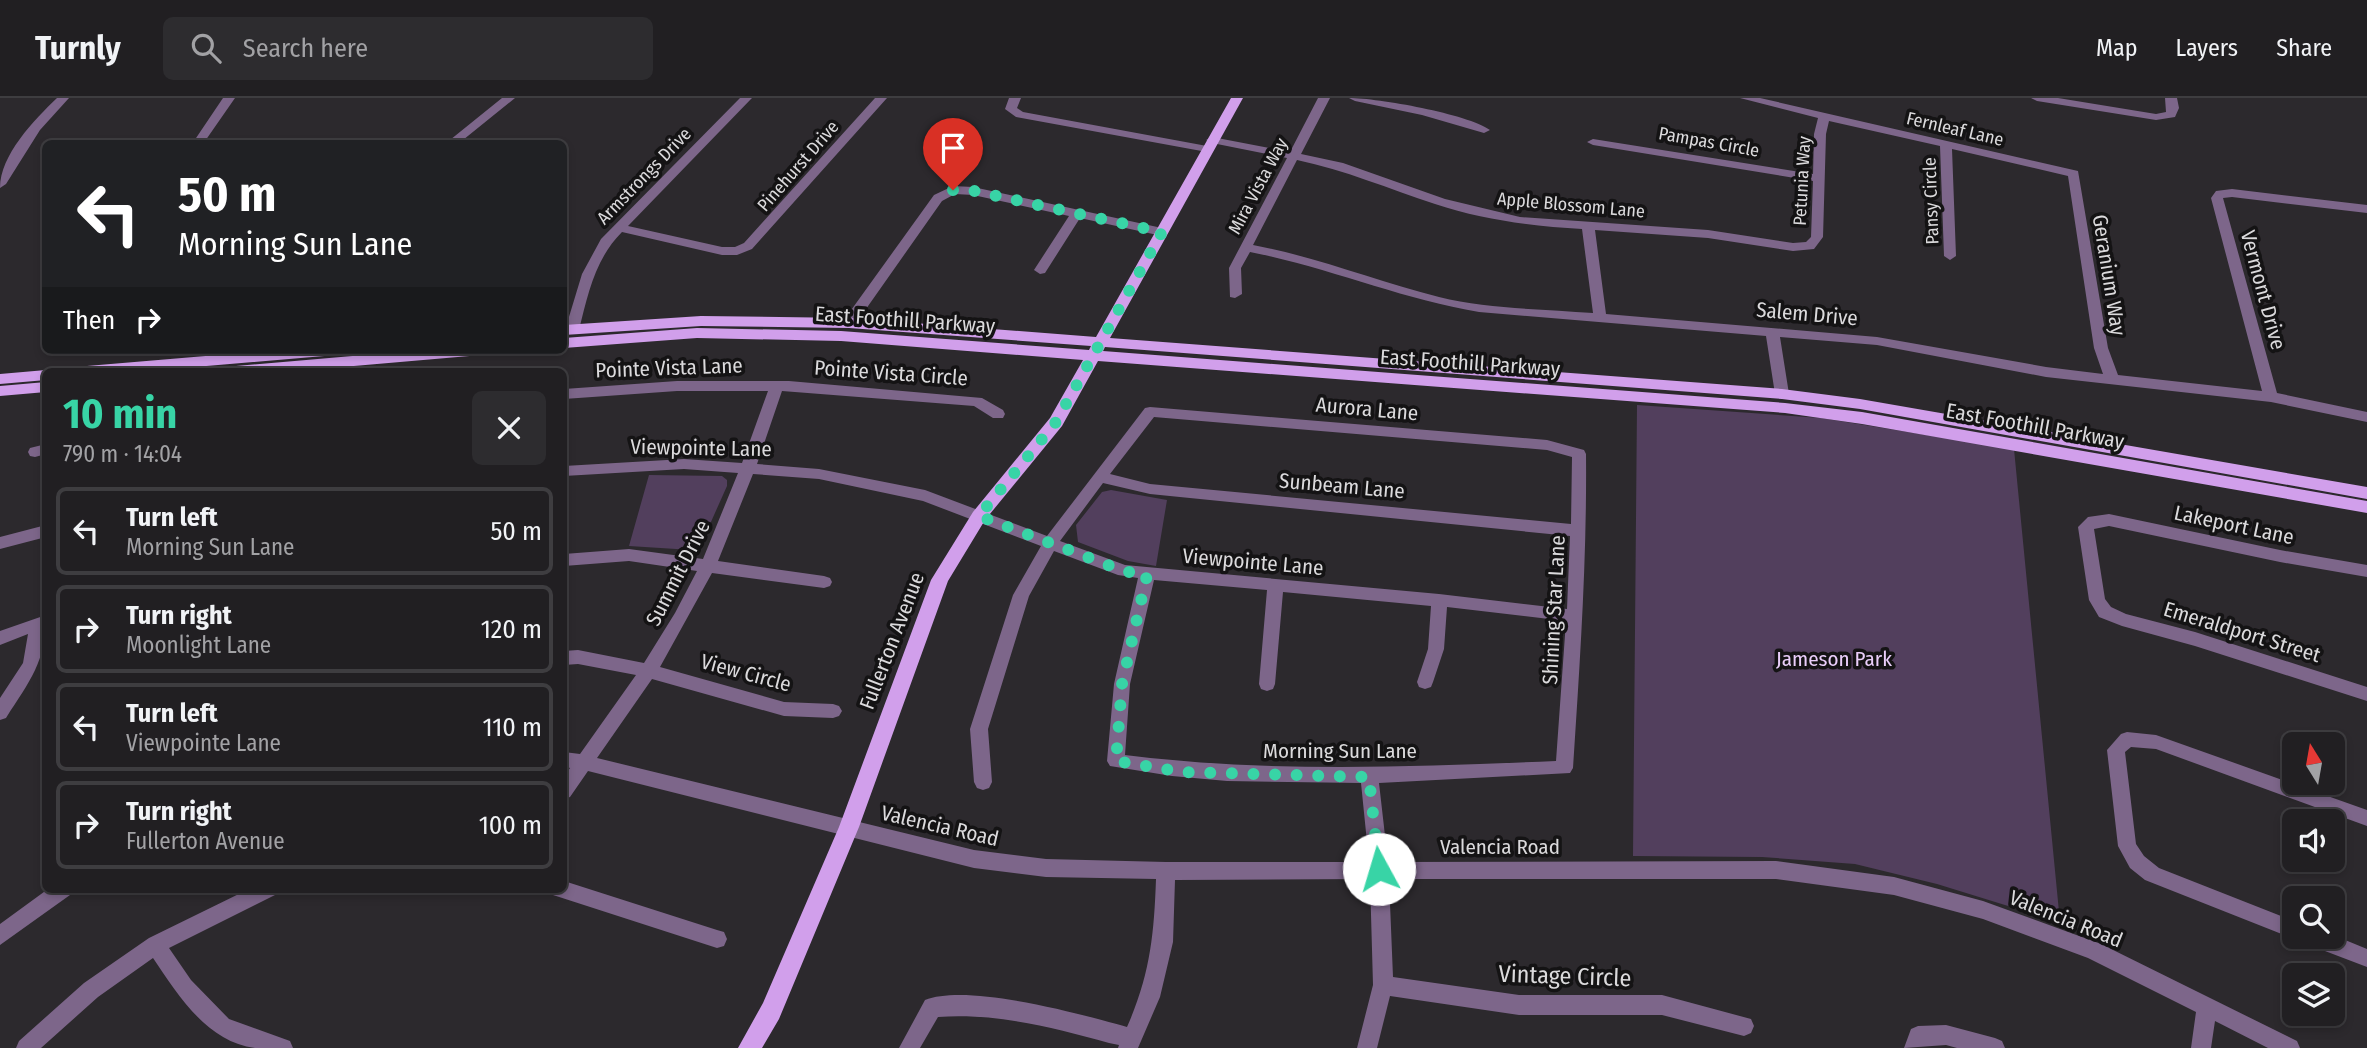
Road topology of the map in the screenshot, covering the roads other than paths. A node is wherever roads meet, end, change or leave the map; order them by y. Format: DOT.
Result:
graph roads {
  1 [pos="63,98"];
  2 [pos="229,98"];
  3 [pos="509,98"];
  4 [pos="746,98"];
  5 [pos="881,98"];
  6 [pos="1237,98"];
  7 [pos="1324,98"];
  8 [pos="1355,98"];
  9 [pos="1746,98"];
  10 [pos="2037,98"];
  11 [pos="2171,98"];
  12 [pos="1013,103"];
  13 [pos="1824,116"];
  14 [pos="1484,130"];
  15 [pos="200,140"];
  16 [pos="455,140"];
  17 [pos="1593,142"];
  18 [pos="1210,145"];
  19 [pos="1946,145"];
  20 [pos="1294,157"];
  21 [pos="2074,174"];
  22 [pos="1818,178"];
  23 [pos="0,184"];
  24 [pos="2366,211"];
  25 [pos="1077,214"];
  26 [pos="1587,225"];
  27 [pos="617,228"];
  28 [pos="1162,232"];
  29 [pos="1810,246"];
  30 [pos="1245,247"];
  31 [pos="1950,256"];
  32 [pos="1040,270"];
  33 [pos="1235,294"];
  34 [pos="1600,316"];
  35 [pos="849,323"];
  36 [pos="567,331"];
  37 [pos="1772,331"];
  38 [pos="567,334"];
  39 [pos="567,334"];
  40 [pos="1099,348"];
  41 [pos="289,354"];
  42 [pos="444,354"];
  43 [pos="123,368"];
  44 [pos="314,368"];
  45 [pos="42,375"];
  46 [pos="0,379"];
  47 [pos="2112,379"];
  48 [pos="777,386"];
  49 [pos="42,387"];
  50 [pos="0,391"];
  51 [pos="567,394"];
  52 [pos="1782,394"];
  53 [pos="2271,397"];
  54 [pos="998,414"];
  55 [pos="2367,417"];
  56 [pos="1579,454"];
  57 [pos="749,468"];
  58 [pos="567,471"];
  59 [pos="1101,477"];
  60 [pos="2367,493"];
  61 [pos="2367,507"];
  62 [pos="979,516"];
  63 [pos="1580,531"];
  64 [pos="42,532"];
  65 [pos="1050,542"];
  66 [pos="0,543"];
  67 [pos="567,560"];
  68 [pos="708,565"];
  69 [pos="2367,571"];
  70 [pos="1147,575"];
  71 [pos="824,582"];
  72 [pos="1276,584"];
  73 [pos="1439,600"];
  74 [pos="2105,612"];
  75 [pos="1576,616"];
  76 [pos="42,621"];
  77 [pos="0,638"];
  78 [pos="567,658"];
  79 [pos="649,671"];
  80 [pos="1425,682"];
  81 [pos="1267,684"];
  82 [pos="2367,694"];
  83 [pos="832,710"];
  84 [pos="0,713"];
  85 [pos="567,759"];
  86 [pos="583,762"];
  87 [pos="1564,768"];
  88 [pos="1369,777"];
  89 [pos="983,782"];
  90 [pos="567,786"];
  91 [pos="2367,818"];
  92 [pos="849,827"];
  93 [pos="1379,869"];
  94 [pos="1166,871"];
  95 [pos="567,891"];
  96 [pos="58,893"];
  97 [pos="260,893"];
  98 [pos="2282,925"];
  99 [pos="0,936"];
  100 [pos="717,939"];
  101 [pos="156,944"];
  102 [pos="2344,949"];
  103 [pos="2367,958"];
  104 [pos="1384,985"];
  105 [pos="2206,1009"];
  106 [pos="1744,1026"];
  107 [pos="1916,1042"];
  108 [pos="1130,1043"];
  109 [pos="26,1048"];
  110 [pos="283,1048"];
  111 [pos="749,1048"];
  112 [pos="909,1048"];
  113 [pos="1367,1048"];
  114 [pos="1995,1048"];
  115 [pos="2201,1048"];
  116 [pos="2290,1048"];
  1 -- 23 [label="street"];
  2 -- 15 [label="street"];
  3 -- 16 [label="street"];
  4 -- 27 [label="street, Armstrongs Drive"];
  5 -- 27 [label="street, Pinehurst Drive"];
  6 -- 18 [label="main road, Fullerton Avenue"];
  7 -- 20 [label="street, Mira Vista Way"];
  8 -- 14 [label="street"];
  9 -- 13 [label="street, Fernleaf Lane"];
  10 -- 11 [label="street"];
  12 -- 18 [label="street, Apple Blossom Lane"];
  13 -- 19 [label="street, Fernleaf Lane"];
  13 -- 22 [label="street, Petunia Way"];
  17 -- 22 [label="street, Pampas Circle"];
  18 -- 20 [label="street, Apple Blossom Lane"];
  18 -- 28 [label="main road, Fullerton Avenue"];
  19 -- 21 [label="street, Fernleaf Lane"];
  19 -- 31 [label="street, Pansy Circle"];
  20 -- 26 [label="street, Apple Blossom Lane"];
  20 -- 30 [label="street, Mira Vista Way"];
  21 -- 47 [label="street, Geranium Way"];
  22 -- 29 [label="street, Petunia Way"];
  24 -- 53 [label="street, Vermont Drive"];
  25 -- 28 [label="street"];
  25 -- 32 [label="street"];
  25 -- 35 [label="street"];
  26 -- 29 [label="street, Apple Blossom Lane"];
  26 -- 34 [label="street"];
  27 -- 36 [label="street, Armstrongs Drive"];
  28 -- 40 [label="main road, Fullerton Avenue"];
  30 -- 33 [label="street, Mira Vista Way"];
  30 -- 34 [label="street, Salem Drive"];
  34 -- 37 [label="street, Salem Drive"];
  35 -- 38 [label="main road, East Foothill Parkway"];
  35 -- 40 [label="main road, East Foothill Parkway"];
  37 -- 47 [label="street, Salem Drive"];
  37 -- 52 [label="street"];
  39 -- 40 [label="main road, East Foothill Parkway"];
  40 -- 52 [label="main road, East Foothill Parkway"];
  40 -- 61 [label="main road, East Foothill Parkway"];
  40 -- 62 [label="main road, Fullerton Avenue"];
  41 -- 43 [label="main road"];
  42 -- 44 [label="main road"];
  45 -- 46 [label="main road"];
  47 -- 53 [label="street, Salem Drive"];
  48 -- 51 [label="street, Pointe Vista Lane"];
  48 -- 54 [label="street, Pointe Vista Circle"];
  48 -- 57 [label="street, Summit Drive"];
  49 -- 50 [label="main road"];
  52 -- 60 [label="main road, East Foothill Parkway"];
  53 -- 55 [label="street, Salem Drive"];
  56 -- 59 [label="street, Aurora Lane"];
  56 -- 63 [label="street, Shining Star Lane"];
  57 -- 58 [label="street, Viewpointe Lane"];
  57 -- 62 [label="street, Viewpointe Lane"];
  57 -- 68 [label="street, Summit Drive"];
  59 -- 63 [label="street, Sunbeam Lane"];
  59 -- 65 [label="street"];
  62 -- 65 [label="street, Viewpointe Lane"];
  62 -- 92 [label="main road, Fullerton Avenue"];
  63 -- 75 [label="street, Shining Star Lane"];
  64 -- 66 [label="street"];
  65 -- 70 [label="street, Viewpointe Lane"];
  65 -- 89 [label="street"];
  67 -- 68 [label="street"];
  68 -- 71 [label="street"];
  68 -- 79 [label="street, Summit Drive"];
  69 -- 74 [label="street, Lakeport Lane"];
  70 -- 72 [label="street, Viewpointe Lane"];
  70 -- 88 [label="street, Morning Sun Lane"];
  72 -- 73 [label="street, Viewpointe Lane"];
  72 -- 81 [label="street"];
  73 -- 75 [label="street, Viewpointe Lane"];
  73 -- 80 [label="street"];
  74 -- 82 [label="street, Emeraldport Street"];
  75 -- 87 [label="street, Shining Star Lane"];
  76 -- 77 [label="street"];
  76 -- 84 [label="street"];
  78 -- 79 [label="street, View Circle"];
  79 -- 83 [label="street, View Circle"];
  79 -- 86 [label="street, Summit Drive"];
  85 -- 86 [label="street, Valencia Road"];
  86 -- 90 [label="street, Summit Drive"];
  86 -- 92 [label="street, Valencia Road"];
  87 -- 88 [label="street, Morning Sun Lane"];
  88 -- 93 [label="street"];
  91 -- 98 [label="street"];
  92 -- 94 [label="street, Valencia Road"];
  92 -- 111 [label="main road, Fullerton Avenue"];
  93 -- 94 [label="street, Valencia Road"];
  93 -- 104 [label="street"];
  93 -- 105 [label="street, Valencia Road"];
  94 -- 108 [label="street"];
  95 -- 100 [label="street"];
  96 -- 99 [label="street"];
  97 -- 101 [label="street"];
  101 -- 109 [label="street"];
  101 -- 110 [label="street"];
  102 -- 103 [label="street"];
  104 -- 106 [label="street, Vintage Circle"];
  104 -- 113 [label="street"];
  105 -- 115 [label="street"];
  105 -- 116 [label="street, Valencia Road"];
  107 -- 114 [label="street"];
  108 -- 112 [label="street"];
}
